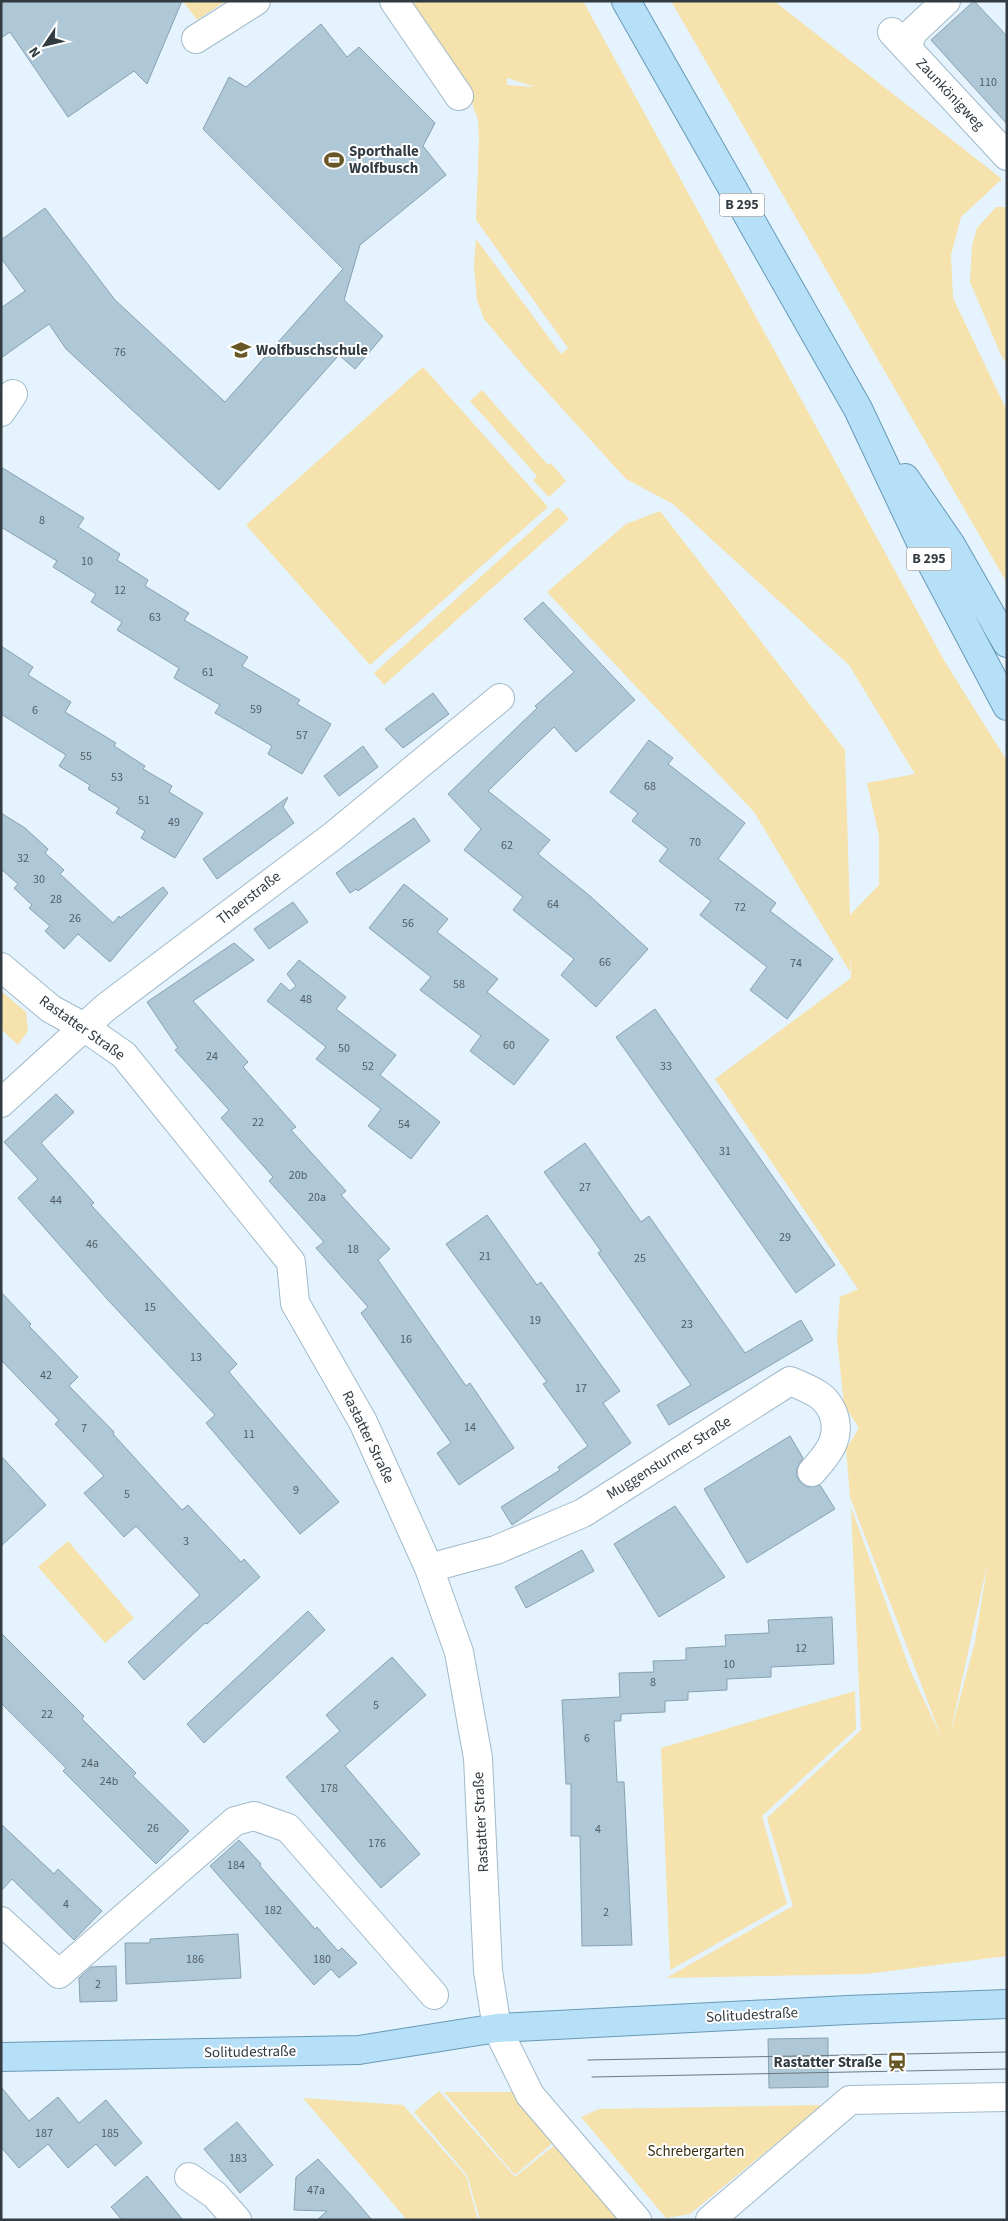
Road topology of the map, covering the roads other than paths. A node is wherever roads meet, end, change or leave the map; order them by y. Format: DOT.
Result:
graph roads {
  1 [pos="256,1"];
  2 [pos="394,1"];
  3 [pos="626,1"];
  4 [pos="946,1"];
  5 [pos="196,39"];
  6 [pos="459,96"];
  7 [pos="1007,156"];
  8 [pos="858,409"];
  9 [pos="1007,643"];
  10 [pos="500,698"];
  11 [pos="1007,706"];
  12 [pos="1,967"];
  13 [pos="84,1027"];
  14 [pos="1,1103"];
  15 [pos="812,1472"];
  16 [pos="429,1568"];
  17 [pos="1,1921"];
  18 [pos="434,1995"];
  19 [pos="1007,2004"];
  20 [pos="497,2028"];
  21 [pos="1,2057"];
  22 [pos="1007,2097"];
  23 [pos="189,2176"];
  24 [pos="232,2218"];
  25 [pos="637,2220"];
  26 [pos="710,2220"];
  1 -- 5 [label="street"];
  2 -- 6 [label="street"];
  3 -- 8 [label="main road, B 295"];
  4 -- 7 [label="street, Zaunkönigweg"];
  8 -- 9 [label="main road, B 295"];
  8 -- 11 [label="main road, B 295"];
  10 -- 13 [label="street, Thaerstraße"];
  12 -- 13 [label="street, Rastatter Straße"];
  13 -- 14 [label="street, Thaerstraße"];
  13 -- 16 [label="street, Rastatter Straße"];
  15 -- 16 [label="street, Muggensturmer Straße"];
  16 -- 20 [label="street, Rastatter Straße"];
  17 -- 18 [label="street"];
  19 -- 20 [label="main road, Solitudestraße"];
  20 -- 21 [label="main road, Solitudestraße"];
  20 -- 25 [label="street"];
  22 -- 26 [label="street"];
  23 -- 24 [label="street"];
}
